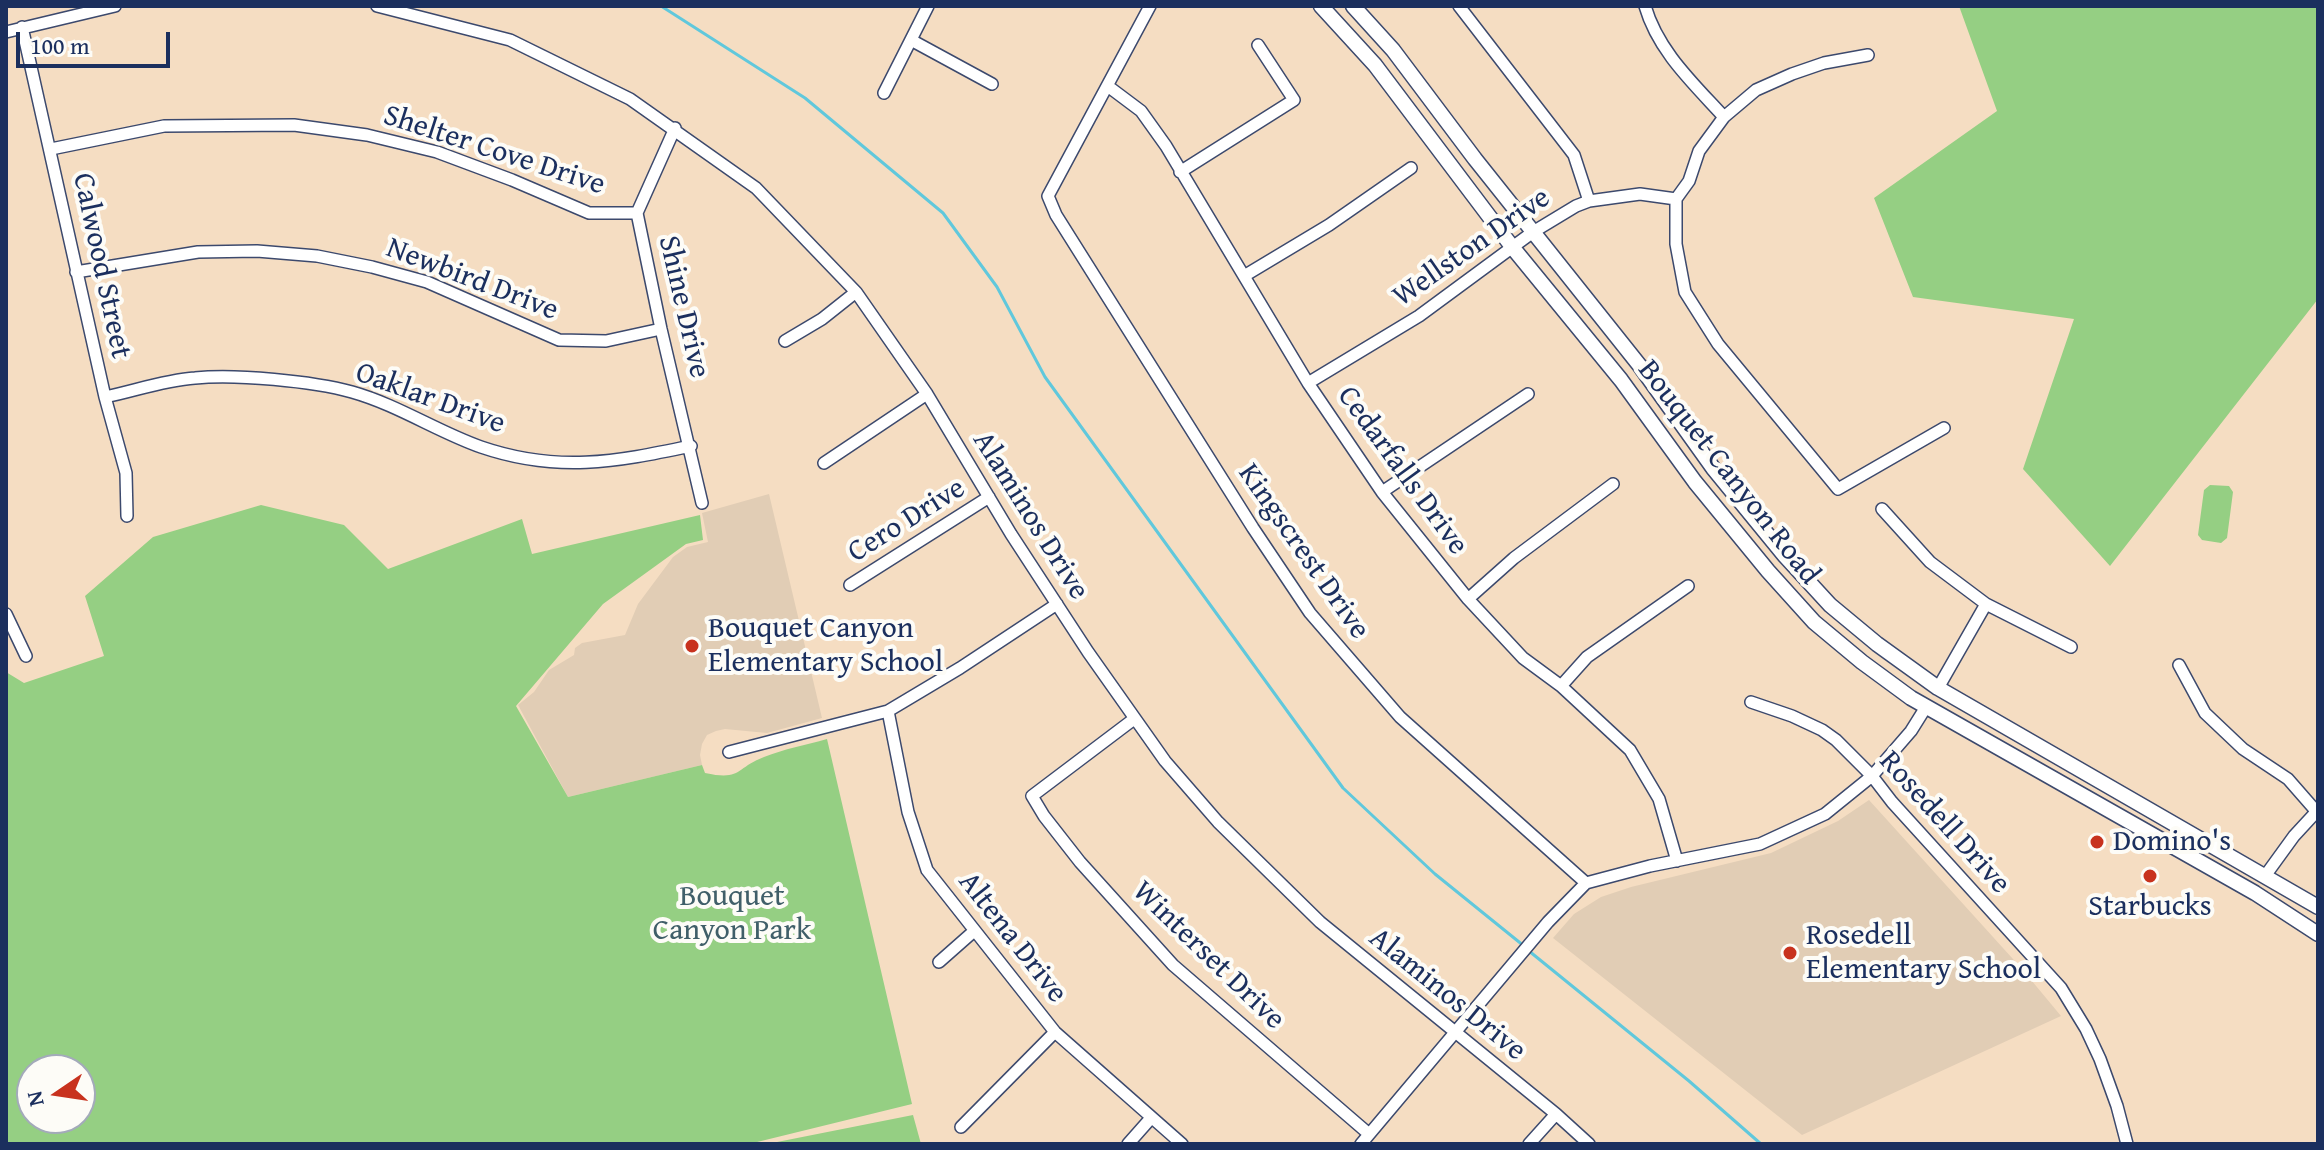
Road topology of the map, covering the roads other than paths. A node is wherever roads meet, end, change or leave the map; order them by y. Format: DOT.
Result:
graph roads {
  1 [pos="115,6"];
  2 [pos="377,6"];
  3 [pos="928,6"];
  4 [pos="1150,6"];
  5 [pos="1321,6"];
  6 [pos="1353,6"];
  7 [pos="1459,6"];
  8 [pos="1645,6"];
  9 [pos="22,27"];
  10 [pos="6,32"];
  11 [pos="911,40"];
  12 [pos="1258,45"];
  13 [pos="1868,55"];
  14 [pos="992,84"];
  15 [pos="1109,87"];
  16 [pos="884,93"];
  17 [pos="1724,117"];
  18 [pos="675,128"];
  19 [pos="51,149"];
  20 [pos="1411,168"];
  21 [pos="1180,172"];
  22 [pos="1676,199"];
  23 [pos="1589,201"];
  24 [pos="637,213"];
  25 [pos="1533,232"];
  26 [pos="1513,248"];
  27 [pos="76,272"];
  28 [pos="1244,276"];
  29 [pos="856,292"];
  30 [pos="661,329"];
  31 [pos="785,341"];
  32 [pos="1308,383"];
  33 [pos="927,394"];
  34 [pos="1528,394"];
  35 [pos="105,397"];
  36 [pos="1944,428"];
  37 [pos="691,446"];
  38 [pos="824,463"];
  39 [pos="1613,484"];
  40 [pos="1382,492"];
  41 [pos="989,497"];
  42 [pos="702,503"];
  43 [pos="1882,509"];
  44 [pos="127,516"];
  45 [pos="850,585"];
  46 [pos="1688,586"];
  47 [pos="1468,599"];
  48 [pos="1057,604"];
  49 [pos="1986,604"];
  50 [pos="6,614"];
  51 [pos="2071,647"];
  52 [pos="26,656"];
  53 [pos="2179,665"];
  54 [pos="1561,686"];
  55 [pos="1938,688"];
  56 [pos="1751,702"];
  57 [pos="1926,707"];
  58 [pos="888,711"];
  59 [pos="1134,719"];
  60 [pos="729,752"];
  61 [pos="1872,776"];
  62 [pos="2100,807"];
  63 [pos="2317,811"];
  64 [pos="2212,846"];
  65 [pos="1677,861"];
  66 [pos="2265,876"];
  67 [pos="1586,883"];
  68 [pos="2255,893"];
  69 [pos="2318,907"];
  70 [pos="973,932"];
  71 [pos="2318,934"];
  72 [pos="939,962"];
  73 [pos="1055,1032"];
  74 [pos="1457,1033"];
  75 [pos="1556,1114"];
  76 [pos="1151,1118"];
  77 [pos="961,1127"];
  78 [pos="1365,1139"];
  79 [pos="1128,1144"];
  80 [pos="1182,1144"];
  81 [pos="1529,1144"];
  82 [pos="1589,1144"];
  83 [pos="2127,1144"];
  1 -- 9 [label="street"];
  2 -- 18 [label="street, Alaminos Drive"];
  3 -- 11 [label="street"];
  4 -- 15 [label="street"];
  5 -- 26 [label="main road, Bouquet Canyon Road"];
  6 -- 25 [label="main road, Bouquet Canyon Road"];
  7 -- 23 [label="street"];
  8 -- 17 [label="street"];
  9 -- 10 [label="street"];
  9 -- 19 [label="street, Calwood Street"];
  11 -- 14 [label="street"];
  11 -- 16 [label="street"];
  12 -- 21 [label="street"];
  13 -- 17 [label="street"];
  15 -- 21 [label="street, Cedarfalls Drive"];
  15 -- 67 [label="street, Kingscrest Drive"];
  17 -- 22 [label="street"];
  18 -- 24 [label="street, Shine Drive"];
  18 -- 29 [label="street, Alaminos Drive"];
  19 -- 24 [label="street, Shelter Cove Drive"];
  19 -- 27 [label="street, Calwood Street"];
  20 -- 28 [label="street"];
  21 -- 28 [label="street, Cedarfalls Drive"];
  22 -- 23 [label="street, Wellston Drive"];
  22 -- 36 [label="street"];
  23 -- 25 [label="street, Wellston Drive"];
  24 -- 30 [label="street, Shine Drive"];
  25 -- 26 [label="street, Wellston Drive"];
  25 -- 55 [label="main road, Bouquet Canyon Road"];
  26 -- 32 [label="street, Wellston Drive"];
  26 -- 57 [label="main road, Bouquet Canyon Road"];
  27 -- 30 [label="street, Newbird Drive"];
  27 -- 35 [label="street, Calwood Street"];
  28 -- 32 [label="street, Cedarfalls Drive"];
  29 -- 31 [label="street"];
  29 -- 33 [label="street, Alaminos Drive"];
  30 -- 37 [label="street, Shine Drive"];
  32 -- 40 [label="street, Cedarfalls Drive"];
  33 -- 38 [label="street"];
  33 -- 41 [label="street, Alaminos Drive"];
  34 -- 40 [label="street"];
  35 -- 37 [label="street, Oaklar Drive"];
  35 -- 44 [label="street, Calwood Street"];
  37 -- 42 [label="street, Shine Drive"];
  39 -- 47 [label="street"];
  40 -- 47 [label="street, Cedarfalls Drive"];
  41 -- 45 [label="street, Cero Drive"];
  41 -- 48 [label="street, Alaminos Drive"];
  43 -- 49 [label="street"];
  46 -- 54 [label="street"];
  47 -- 54 [label="street, Cedarfalls Drive"];
  48 -- 58 [label="street"];
  48 -- 59 [label="street, Alaminos Drive"];
  49 -- 51 [label="street"];
  49 -- 55 [label="street"];
  50 -- 52 [label="street"];
  53 -- 63 [label="street"];
  54 -- 65 [label="street, Cedarfalls Drive"];
  55 -- 57 [label="main road"];
  55 -- 64 [label="main road, Bouquet Canyon Road"];
  56 -- 61 [label="street, Rosedell Drive"];
  57 -- 61 [label="street"];
  57 -- 62 [label="main road, Bouquet Canyon Road"];
  58 -- 60 [label="street"];
  58 -- 70 [label="street, Altena Drive"];
  59 -- 74 [label="street, Alaminos Drive"];
  59 -- 78 [label="street, Winterset Drive"];
  61 -- 65 [label="street"];
  61 -- 83 [label="street, Rosedell Drive"];
  62 -- 64 [label="main road"];
  62 -- 68 [label="main road, Bouquet Canyon Road"];
  63 -- 66 [label="street"];
  64 -- 66 [label="main road, Bouquet Canyon Road"];
  65 -- 67 [label="street"];
  66 -- 68 [label="main road"];
  66 -- 69 [label="main road, Bouquet Canyon Road"];
  67 -- 74 [label="street"];
  68 -- 71 [label="main road, Bouquet Canyon Road"];
  70 -- 72 [label="street"];
  70 -- 73 [label="street, Altena Drive"];
  73 -- 76 [label="street, Altena Drive"];
  73 -- 77 [label="street"];
  74 -- 75 [label="street, Alaminos Drive"];
  74 -- 78 [label="street"];
  75 -- 81 [label="street"];
  75 -- 82 [label="street, Alaminos Drive"];
  76 -- 79 [label="street"];
  76 -- 80 [label="street, Altena Drive"];
}
